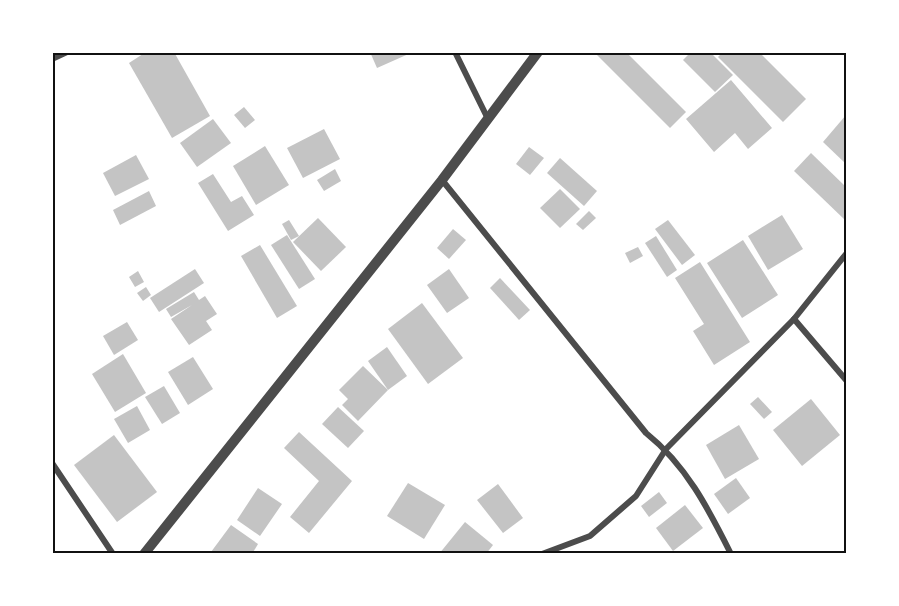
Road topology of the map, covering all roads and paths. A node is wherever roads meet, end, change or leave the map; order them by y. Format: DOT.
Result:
graph roads {
  1 [pos="67,52"];
  2 [pos="455,52"];
  3 [pos="538,52"];
  4 [pos="52,59"];
  5 [pos="488,119"];
  6 [pos="442,180"];
  7 [pos="846,254"];
  8 [pos="794,319"];
  9 [pos="846,380"];
  10 [pos="666,449"];
  11 [pos="52,463"];
  12 [pos="113,554"];
  13 [pos="144,554"];
  14 [pos="542,554"];
  15 [pos="731,554"];
  1 -- 4 [label="street"];
  2 -- 5 [label="street"];
  3 -- 5 [label="street"];
  5 -- 6 [label="street"];
  6 -- 10 [label="street"];
  6 -- 13 [label="street"];
  7 -- 8 [label="street"];
  8 -- 9 [label="street"];
  8 -- 10 [label="street"];
  10 -- 14 [label="street"];
  10 -- 15 [label="street"];
  11 -- 12 [label="street"];
}
